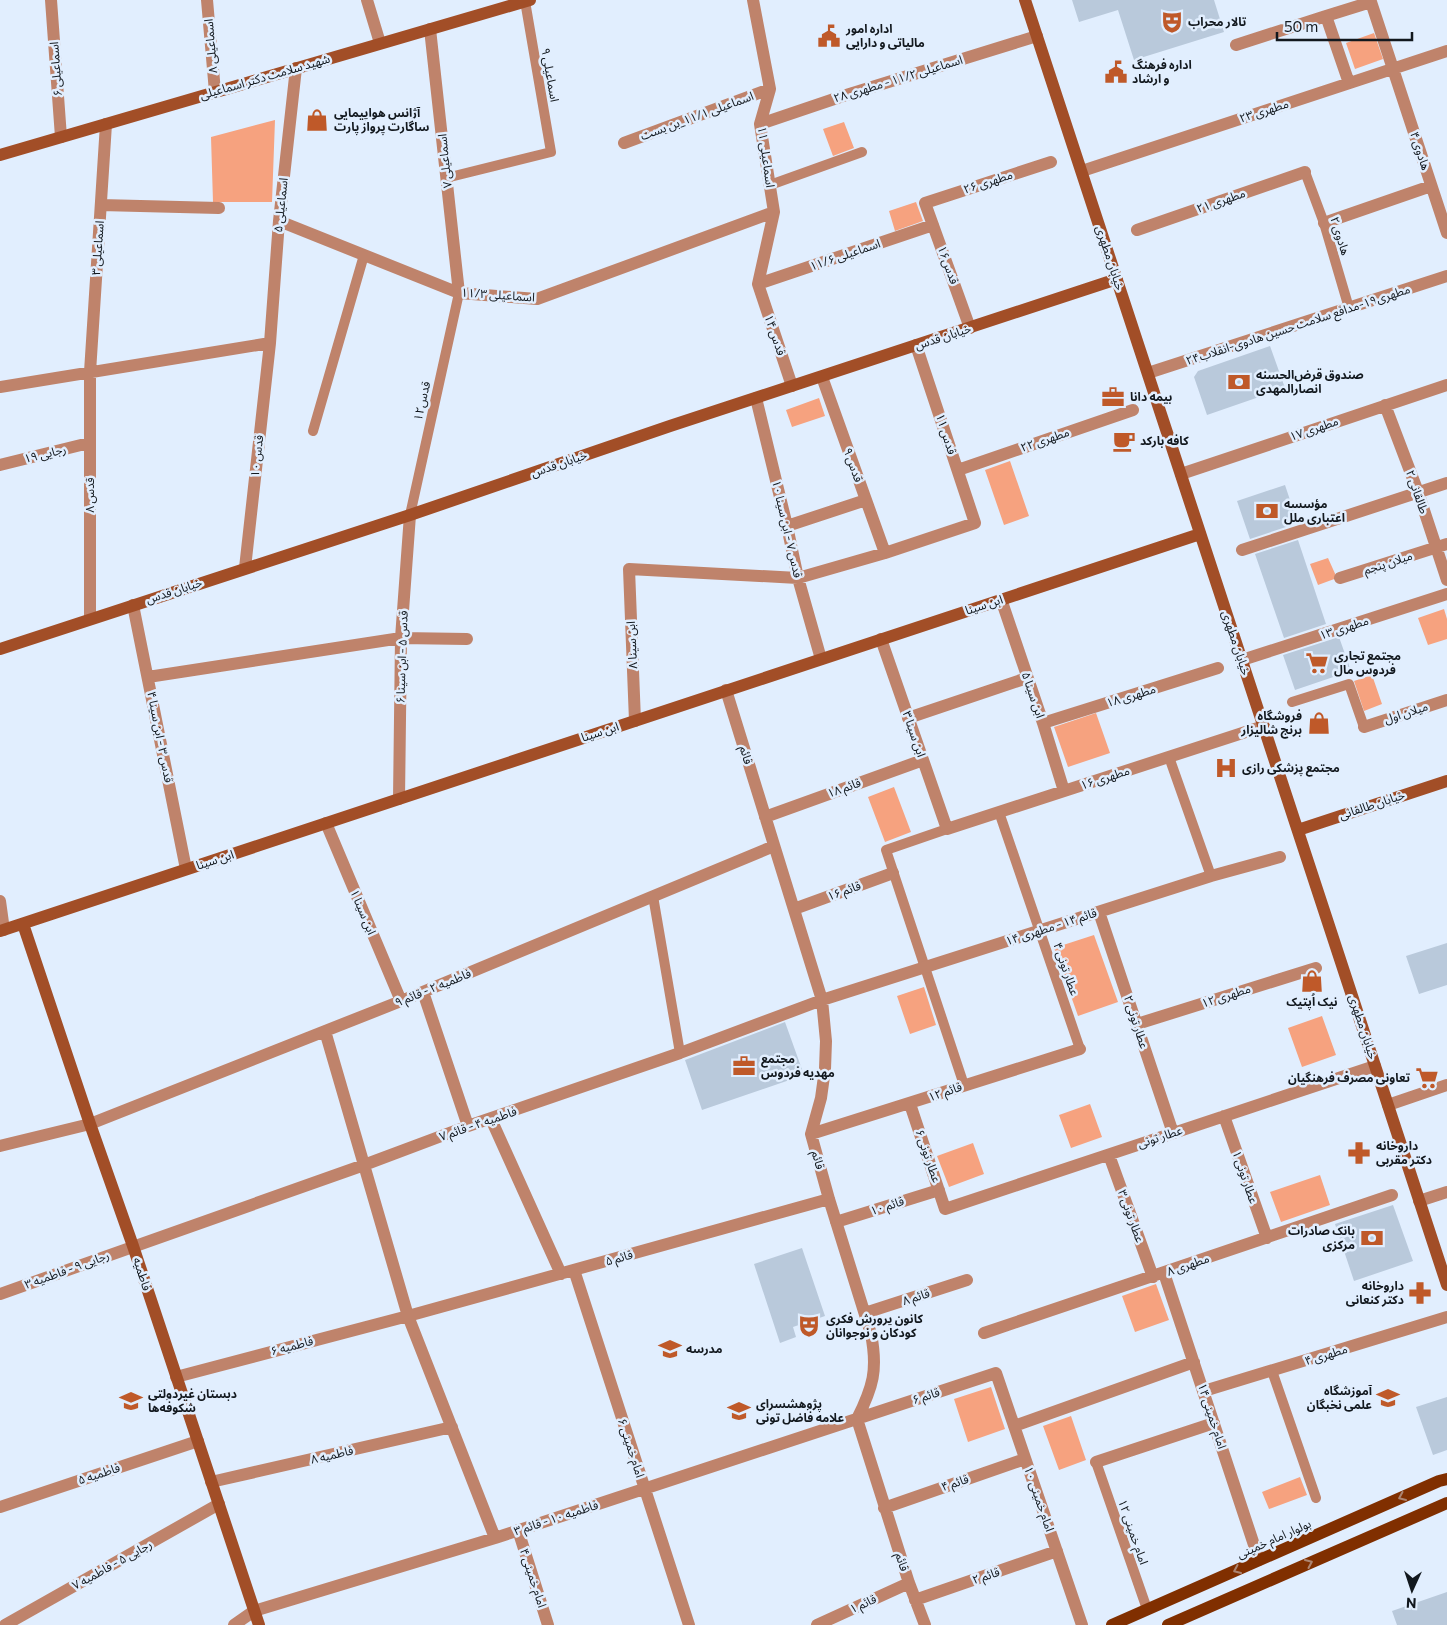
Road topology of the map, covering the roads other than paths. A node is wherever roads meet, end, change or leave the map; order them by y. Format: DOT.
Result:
graph roads {
  1 [pos="51,0"];
  2 [pos="208,0"];
  3 [pos="367,0"];
  4 [pos="526,0"];
  5 [pos="753,0"];
  6 [pos="1025,0"];
  7 [pos="1371,1"];
  8 [pos="1326,16"];
  9 [pos="430,28"];
  10 [pos="1037,36"];
  11 [pos="380,43"];
  12 [pos="1236,45"];
  13 [pos="1447,51"];
  14 [pos="296,68"];
  15 [pos="1392,69"];
  16 [pos="1349,83"];
  17 [pos="770,89"];
  18 [pos="215,92"];
  19 [pos="106,124"];
  20 [pos="760,124"];
  21 [pos="61,137"];
  22 [pos="624,142"];
  23 [pos="862,152"];
  24 [pos="0,155"];
  25 [pos="1051,162"];
  26 [pos="1082,171"];
  27 [pos="1305,172"];
  28 [pos="446,178"];
  29 [pos="770,185"];
  30 [pos="1431,186"];
  31 [pos="925,202"];
  32 [pos="101,205"];
  33 [pos="219,208"];
  34 [pos="774,212"];
  35 [pos="280,221"];
  36 [pos="1324,223"];
  37 [pos="933,225"];
  38 [pos="1137,230"];
  39 [pos="1447,233"];
  40 [pos="364,255"];
  41 [pos="1447,276"];
  42 [pos="1117,279"];
  43 [pos="758,284"];
  44 [pos="459,293"];
  45 [pos="1349,308"];
  46 [pos="970,328"];
  47 [pos="270,343"];
  48 [pos="916,345"];
  49 [pos="90,372"];
  50 [pos="1148,373"];
  51 [pos="822,377"];
  52 [pos="1447,384"];
  53 [pos="792,386"];
  54 [pos="0,387"];
  55 [pos="756,398"];
  56 [pos="1386,405"];
  57 [pos="1133,410"];
  58 [pos="313,431"];
  59 [pos="89,443"];
  60 [pos="0,465"];
  61 [pos="958,470"];
  62 [pos="1180,474"];
  63 [pos="1447,483"];
  64 [pos="1418,492"];
  65 [pos="866,500"];
  66 [pos="410,514"];
  67 [pos="787,526"];
  68 [pos="1200,534"];
  69 [pos="1441,546"];
  70 [pos="1242,550"];
  71 [pos="885,553"];
  72 [pos="245,568"];
  73 [pos="798,578"];
  74 [pos="1340,578"];
  75 [pos="1447,580"];
  76 [pos="1447,594"];
  77 [pos="1001,599"];
  78 [pos="133,605"];
  79 [pos="90,619"];
  80 [pos="401,638"];
  81 [pos="467,639"];
  82 [pos="881,639"];
  83 [pos="0,649"];
  84 [pos="821,659"];
  85 [pos="1242,660"];
  86 [pos="1218,668"];
  87 [pos="148,677"];
  88 [pos="1027,678"];
  89 [pos="726,690"];
  90 [pos="1447,700"];
  91 [pos="1292,702"];
  92 [pos="908,718"];
  93 [pos="635,720"];
  94 [pos="1043,723"];
  95 [pos="1264,726"];
  96 [pos="1364,726"];
  97 [pos="1169,757"];
  98 [pos="923,760"];
  99 [pos="1447,781"];
  100 [pos="1064,791"];
  101 [pos="399,799"];
  102 [pos="999,812"];
  103 [pos="765,817"];
  104 [pos="326,823"];
  105 [pos="947,829"];
  106 [pos="1298,830"];
  107 [pos="774,846"];
  108 [pos="1280,857"];
  109 [pos="186,870"];
  110 [pos="893,873"];
  111 [pos="1211,876"];
  112 [pos="653,896"];
  113 [pos="0,901"];
  114 [pos="794,910"];
  115 [pos="1099,912"];
  116 [pos="23,924"];
  117 [pos="2,930"];
  118 [pos="1040,930"];
  119 [pos="924,968"];
  120 [pos="1316,968"];
  121 [pos="423,992"];
  122 [pos="822,1000"];
  123 [pos="401,1002"];
  124 [pos="1137,1024"];
  125 [pos="325,1031"];
  126 [pos="1080,1049"];
  127 [pos="680,1052"];
  128 [pos="1375,1066"];
  129 [pos="1447,1085"];
  130 [pos="964,1086"];
  131 [pos="910,1104"];
  132 [pos="1388,1105"];
  133 [pos="1224,1116"];
  134 [pos="491,1119"];
  135 [pos="90,1124"];
  136 [pos="468,1126"];
  137 [pos="1173,1133"];
  138 [pos="810,1134"];
  139 [pos="0,1146"];
  140 [pos="1109,1155"];
  141 [pos="364,1165"];
  142 [pos="939,1190"];
  143 [pos="1447,1192"];
  144 [pos="1392,1195"];
  145 [pos="829,1199"];
  146 [pos="1419,1202"];
  147 [pos="945,1209"];
  148 [pos="836,1222"];
  149 [pos="1267,1238"];
  150 [pos="133,1246"];
  151 [pos="574,1270"];
  152 [pos="560,1274"];
  153 [pos="1158,1275"];
  154 [pos="967,1280"];
  155 [pos="1447,1285"];
  156 [pos="0,1294"];
  157 [pos="865,1313"];
  158 [pos="408,1316"];
  159 [pos="1447,1317"];
  160 [pos="984,1333"];
  161 [pos="1194,1362"];
  162 [pos="1272,1371"];
  163 [pos="996,1373"];
  164 [pos="176,1377"];
  165 [pos="1204,1391"];
  166 [pos="857,1419"];
  167 [pos="1214,1423"];
  168 [pos="1014,1426"];
  169 [pos="452,1427"];
  170 [pos="198,1441"];
  171 [pos="1025,1459"];
  172 [pos="1096,1462"];
  173 [pos="1444,1477"];
  174 [pos="211,1482"];
  175 [pos="644,1489"];
  176 [pos="1316,1498"];
  177 [pos="1447,1503"];
  178 [pos="219,1504"];
  179 [pos="0,1507"];
  180 [pos="884,1508"];
  181 [pos="1341,1524"];
  182 [pos="518,1530"];
  183 [pos="495,1538"];
  184 [pos="1349,1545"];
  185 [pos="1057,1551"];
  186 [pos="1259,1560"];
  187 [pos="909,1583"];
  188 [pos="915,1600"];
  189 [pos="1147,1609"];
  190 [pos="254,1611"];
  191 [pos="5,1625"];
  192 [pos="234,1625"];
  193 [pos="259,1625"];
  194 [pos="548,1625"];
  195 [pos="689,1625"];
  196 [pos="817,1625"];
  197 [pos="924,1625"];
  198 [pos="1082,1625"];
  199 [pos="1112,1625"];
  200 [pos="1168,1625"];
  1 -- 21 [label="street, اسماعیلی ۶"];
  2 -- 18 [label="street, اسماعیلی ۸"];
  3 -- 11 [label="street"];
  4 -- 9 [label="street, شهید سلامت دکتر اسماعیلی"];
  4 -- 28 [label="lane, اسماعیلی ۹"];
  5 -- 17 [label="street, اسماعیلی ۱۱"];
  6 -- 10 [label="street, خیابان مطهری"];
  7 -- 8 [label="street"];
  7 -- 15 [label="street, هادوی ۴"];
  8 -- 12 [label="street"];
  8 -- 16 [label="street"];
  9 -- 11 [label="street, شهید سلامت دکتر اسماعیلی"];
  9 -- 28 [label="street, اسماعیلی ۷"];
  10 -- 20 [label="street, اسماعیلی ۱۱/۲ - مطهری ۲۸"];
  10 -- 26 [label="street, خیابان مطهری"];
  11 -- 14 [label="street, شهید سلامت دکتر اسماعیلی"];
  13 -- 15 [label="street, مطهری ۲۳"];
  14 -- 18 [label="street, شهید سلامت دکتر اسماعیلی"];
  14 -- 35 [label="street, اسماعیلی ۵"];
  15 -- 16 [label="street, مطهری ۲۳"];
  15 -- 30 [label="street, هادوی ۴"];
  16 -- 26 [label="street, مطهری ۲۳"];
  17 -- 20 [label="street, اسماعیلی ۱۱"];
  17 -- 22 [label="street, اسماعیلی ۱۱/۱_بن بست"];
  18 -- 19 [label="street, شهید سلامت دکتر اسماعیلی"];
  19 -- 21 [label="street, شهید سلامت دکتر اسماعیلی"];
  19 -- 32 [label="street, اسماعیلی ۳"];
  20 -- 29 [label="street, اسماعیلی ۱۱"];
  21 -- 24 [label="street, شهید سلامت دکتر اسماعیلی"];
  23 -- 29 [label="lane"];
  25 -- 31 [label="street, مطهری ۲۶"];
  26 -- 42 [label="street, خیابان مطهری"];
  27 -- 36 [label="lane, هادوی ۲"];
  27 -- 38 [label="street, مطهری ۲۱"];
  28 -- 44 [label="street, اسماعیلی ۷"];
  29 -- 34 [label="street, اسماعیلی ۱۱"];
  30 -- 36 [label="street"];
  30 -- 39 [label="street, هادوی ۴"];
  31 -- 37 [label="street, قدس۱۶"];
  32 -- 33 [label="street"];
  32 -- 49 [label="street, اسماعیلی ۳"];
  34 -- 43 [label="street, اسماعیلی ۱۱"];
  34 -- 44 [label="street, اسماعیلی ۱۱/۳"];
  35 -- 40 [label="street, اسماعیلی ۱۱/۳"];
  35 -- 47 [label="street, اسماعیلی ۵"];
  36 -- 45 [label="lane, هادوی ۲"];
  37 -- 43 [label="street, اسماعیلی ۱۱/۶"];
  37 -- 46 [label="street, قدس۱۶"];
  40 -- 44 [label="street, اسماعیلی ۱۱/۳"];
  40 -- 58 [label="lane"];
  41 -- 45 [label="street, مطهری۱۹-مدافع سلامت حسین هادوی-انقلاب۲۴"];
  42 -- 46 [label="street, خیابان قدس"];
  42 -- 50 [label="street, خیابان مطهری"];
  43 -- 53 [label="street, قدس ۱۴"];
  44 -- 66 [label="lane, قدس۱۲"];
  45 -- 50 [label="street, مطهری۱۹-مدافع سلامت حسین هادوی-انقلاب۲۴"];
  46 -- 48 [label="street, خیابان قدس"];
  47 -- 49 [label="street"];
  47 -- 72 [label="street, قدس ۱۰"];
  48 -- 51 [label="street, خیابان قدس"];
  48 -- 61 [label="street, قدس ۱۱"];
  49 -- 54 [label="street"];
  49 -- 59 [label="street, قدس ۸"];
  50 -- 62 [label="street, خیابان مطهری"];
  51 -- 53 [label="street, خیابان قدس"];
  51 -- 65 [label="street, قدس ۹"];
  52 -- 56 [label="street, مطهری ۱۷"];
  53 -- 55 [label="street, خیابان قدس"];
  55 -- 66 [label="street, خیابان قدس"];
  55 -- 67 [label="street, قدس ۷ - ابن سینا ۱۰"];
  56 -- 62 [label="street, مطهری ۱۷"];
  56 -- 64 [label="street, طالقانی ۲"];
  57 -- 61 [label="street, مطهری ۲۲"];
  59 -- 60 [label="street, رجایی ۱۹"];
  59 -- 79 [label="street, قدس ۸"];
  61 -- 71 [label="street, قدس ۱۱"];
  62 -- 68 [label="street, خیابان مطهری"];
  63 -- 64 [label="street"];
  64 -- 69 [label="street, طالقانی ۲"];
  64 -- 70 [label="street"];
  65 -- 67 [label="street"];
  65 -- 71 [label="street, قدس ۹"];
  66 -- 72 [label="street, خیابان قدس"];
  66 -- 80 [label="street, قدس ۵ - ابن سینا ۶"];
  67 -- 73 [label="street, قدس ۷ - ابن سینا ۱۰"];
  68 -- 77 [label="street, ابن سینا"];
  68 -- 85 [label="street, خیابان مطهری"];
  69 -- 74 [label="street, میلان پنجم"];
  69 -- 75 [label="street, طالقانی ۲"];
  71 -- 73 [label="street"];
  72 -- 78 [label="street, خیابان قدس"];
  73 -- 84 [label="street, قدس ۷ - ابن سینا ۱۰"];
  73 -- 93 [label="street, ابن سینا ۸"];
  76 -- 85 [label="street, مطهری ۱۳"];
  77 -- 82 [label="street, ابن سینا"];
  77 -- 88 [label="street, ابن سینا ۵"];
  78 -- 79 [label="street, خیابان قدس"];
  78 -- 87 [label="street, قدس ۳ - ابن سینا ۴"];
  79 -- 83 [label="street, خیابان قدس"];
  80 -- 81 [label="street"];
  80 -- 87 [label="street"];
  80 -- 101 [label="street, قدس ۵ - ابن سینا ۶"];
  82 -- 84 [label="street, ابن سینا"];
  82 -- 92 [label="street, ابن سینا ۳"];
  84 -- 89 [label="street, ابن سینا"];
  85 -- 95 [label="street, خیابان مطهری"];
  86 -- 94 [label="street, مطهری ۱۸"];
  87 -- 109 [label="street, قدس ۳ - ابن سینا ۴"];
  88 -- 92 [label="street"];
  88 -- 94 [label="street, ابن سینا ۵"];
  89 -- 93 [label="street, ابن سینا"];
  89 -- 103 [label="street, قائم"];
  90 -- 96 [label="street, میلان اول"];
  91 -- 96 [label="lane"];
  92 -- 98 [label="street, ابن سینا ۳"];
  93 -- 101 [label="street, ابن سینا"];
  94 -- 100 [label="street, ابن سینا ۵"];
  95 -- 97 [label="street, مطهری ۱۶"];
  95 -- 106 [label="street, خیابان مطهری"];
  97 -- 100 [label="street, مطهری ۱۶"];
  97 -- 111 [label="lane"];
  98 -- 103 [label="street, قائم ۱۸"];
  98 -- 105 [label="street, ابن سینا ۳"];
  99 -- 106 [label="street, خیابان طالقانی"];
  100 -- 102 [label="street, مطهری ۱۶"];
  101 -- 104 [label="street, ابن سینا"];
  102 -- 105 [label="street, مطهری ۱۶"];
  102 -- 118 [label="lane, عطار تونی ۴"];
  103 -- 107 [label="street, قائم"];
  104 -- 109 [label="street, ابن سینا"];
  104 -- 123 [label="street, ابن سینا ۱"];
  105 -- 110 [label="lane"];
  106 -- 128 [label="street, خیابان مطهری"];
  107 -- 112 [label="street, فاطمیه ۲ - قائم ۹"];
  107 -- 114 [label="street, قائم"];
  108 -- 111 [label="street, قائم ۱۴ - مطهری ۱۴"];
  109 -- 116 [label="street, ابن سینا"];
  110 -- 114 [label="street, قائم ۱۶"];
  110 -- 119 [label="lane"];
  111 -- 115 [label="street, قائم ۱۴ - مطهری ۱۴"];
  112 -- 121 [label="street, فاطمیه ۲ - قائم ۹"];
  112 -- 127 [label="lane"];
  113 -- 117 [label="street"];
  114 -- 122 [label="street, قائم"];
  115 -- 118 [label="street, قائم ۱۴ - مطهری ۱۴"];
  115 -- 124 [label="street, عطار تونی ۲"];
  116 -- 117 [label="street, ابن سینا"];
  116 -- 135 [label="street, فاطمیه"];
  118 -- 119 [label="street, قائم ۱۴ - مطهری ۱۴"];
  118 -- 126 [label="lane, عطار تونی ۴"];
  119 -- 122 [label="street, قائم ۱۴ - مطهری ۱۴"];
  119 -- 130 [label="lane"];
  120 -- 124 [label="street, مطهری ۱۲"];
  121 -- 123 [label="street, فاطمیه ۲ - قائم ۹"];
  121 -- 136 [label="street"];
  122 -- 127 [label="street, فاطمیه ۴ - قائم ۷"];
  122 -- 138 [label="street, قائم"];
  123 -- 125 [label="street, فاطمیه ۲ - قائم ۹"];
  124 -- 137 [label="street, عطار تونی ۲"];
  125 -- 135 [label="street, فاطمیه ۲ - قائم ۹"];
  125 -- 141 [label="street"];
  126 -- 130 [label="street, قائم ۱۲"];
  127 -- 134 [label="street, فاطمیه ۴ - قائم ۷"];
  128 -- 132 [label="street, خیابان مطهری"];
  128 -- 133 [label="street, عطار تونی"];
  129 -- 132 [label="street"];
  130 -- 131 [label="street, قائم ۱۲"];
  131 -- 138 [label="street, قائم ۱۲"];
  131 -- 142 [label="street, عطار تونی ۶"];
  132 -- 146 [label="street, خیابان مطهری"];
  133 -- 137 [label="street, عطار تونی"];
  133 -- 149 [label="street, عطار تونی ۱"];
  134 -- 136 [label="street, فاطمیه ۴ - قائم ۷"];
  134 -- 152 [label="street"];
  135 -- 139 [label="street, فاطمیه ۲ - قائم ۹"];
  135 -- 150 [label="street, فاطمیه"];
  136 -- 141 [label="street, فاطمیه ۴ - قائم ۷"];
  137 -- 140 [label="street, عطار تونی"];
  138 -- 145 [label="street, قائم"];
  140 -- 147 [label="street, عطار تونی"];
  140 -- 153 [label="street, عطار تونی ۳"];
  141 -- 150 [label="street, فاطمیه ۴ - قائم ۷"];
  141 -- 158 [label="street"];
  142 -- 147 [label="street, عطار تونی ۶"];
  142 -- 148 [label="street, قائم ۱۰"];
  143 -- 146 [label="street"];
  144 -- 149 [label="street, مطهری ۸"];
  145 -- 148 [label="street, قائم"];
  145 -- 151 [label="street, قائم ۵"];
  146 -- 155 [label="street, خیابان مطهری"];
  148 -- 157 [label="street, قائم"];
  149 -- 153 [label="street, مطهری ۸"];
  150 -- 156 [label="street, رجایی ۹ - فاطمیه ۳"];
  150 -- 164 [label="street, فاطمیه"];
  151 -- 152 [label="street, قائم ۵"];
  151 -- 175 [label="street, امام خمینی ۶"];
  152 -- 158 [label="street, قائم ۵"];
  153 -- 160 [label="street, مطهری ۸"];
  153 -- 161 [label="street, امام خمینی ۱۴"];
  154 -- 157 [label="street, قائم ۸"];
  157 -- 166 [label="street, قائم"];
  158 -- 164 [label="street, فاطمیه ۶"];
  158 -- 169 [label="street"];
  159 -- 162 [label="street, مطهری ۴"];
  161 -- 165 [label="street, امام خمینی ۱۴"];
  161 -- 168 [label="street"];
  162 -- 165 [label="street, مطهری ۴"];
  162 -- 176 [label="lane"];
  163 -- 166 [label="street, قائم ۶"];
  163 -- 168 [label="street, امام خمینی ۱۰"];
  164 -- 170 [label="street, فاطمیه"];
  165 -- 167 [label="street, امام خمینی ۱۴"];
  166 -- 175 [label="street, فاطمیه ۱۰ - قائم ۳"];
  166 -- 180 [label="street, قائم"];
  167 -- 172 [label="street"];
  167 -- 186 [label="street, امام خمینی ۱۴"];
  168 -- 171 [label="street, امام خمینی ۱۰"];
  169 -- 174 [label="street, فاطمیه ۸"];
  169 -- 183 [label="street"];
  170 -- 174 [label="street, فاطمیه"];
  170 -- 179 [label="street, فاطمیه ۵"];
  171 -- 180 [label="street, قائم ۴"];
  171 -- 185 [label="street, امام خمینی ۱۰"];
  172 -- 189 [label="lane, امام خمینی ۱۲"];
  173 -- 181 [label="main road, بولوار امام خمینی, one-way"];
  174 -- 178 [label="street, فاطمیه"];
  175 -- 182 [label="street, فاطمیه ۱۰ - قائم ۳"];
  175 -- 195 [label="street, امام خمینی ۶"];
  177 -- 184 [label="main road"];
  178 -- 190 [label="street, فاطمیه"];
  178 -- 191 [label="street, رجایی ۵ - فاطمیه ۷"];
  180 -- 187 [label="street, قائم"];
  181 -- 184 [label="main road"];
  181 -- 186 [label="main road, بولوار امام خمینی"];
  182 -- 183 [label="street, فاطمیه ۱۰ - قائم ۳"];
  182 -- 194 [label="street, امام خمینی ۴"];
  183 -- 190 [label="street, فاطمیه ۱۰ - قائم ۳"];
  200 -- 184 [label="main road, one-way"];
  185 -- 188 [label="street, قائم ۲"];
  185 -- 198 [label="street, امام خمینی ۱۰"];
  186 -- 189 [label="main road, بولوار امام خمینی, one-way"];
  187 -- 188 [label="street, قائم"];
  187 -- 196 [label="street, قائم ۱"];
  188 -- 197 [label="street, قائم"];
  189 -- 199 [label="main road, بولوار امام خمینی"];
  190 -- 192 [label="street, فاطمیه ۱۰ - قائم ۳"];
  190 -- 193 [label="street, فاطمیه"];
}
